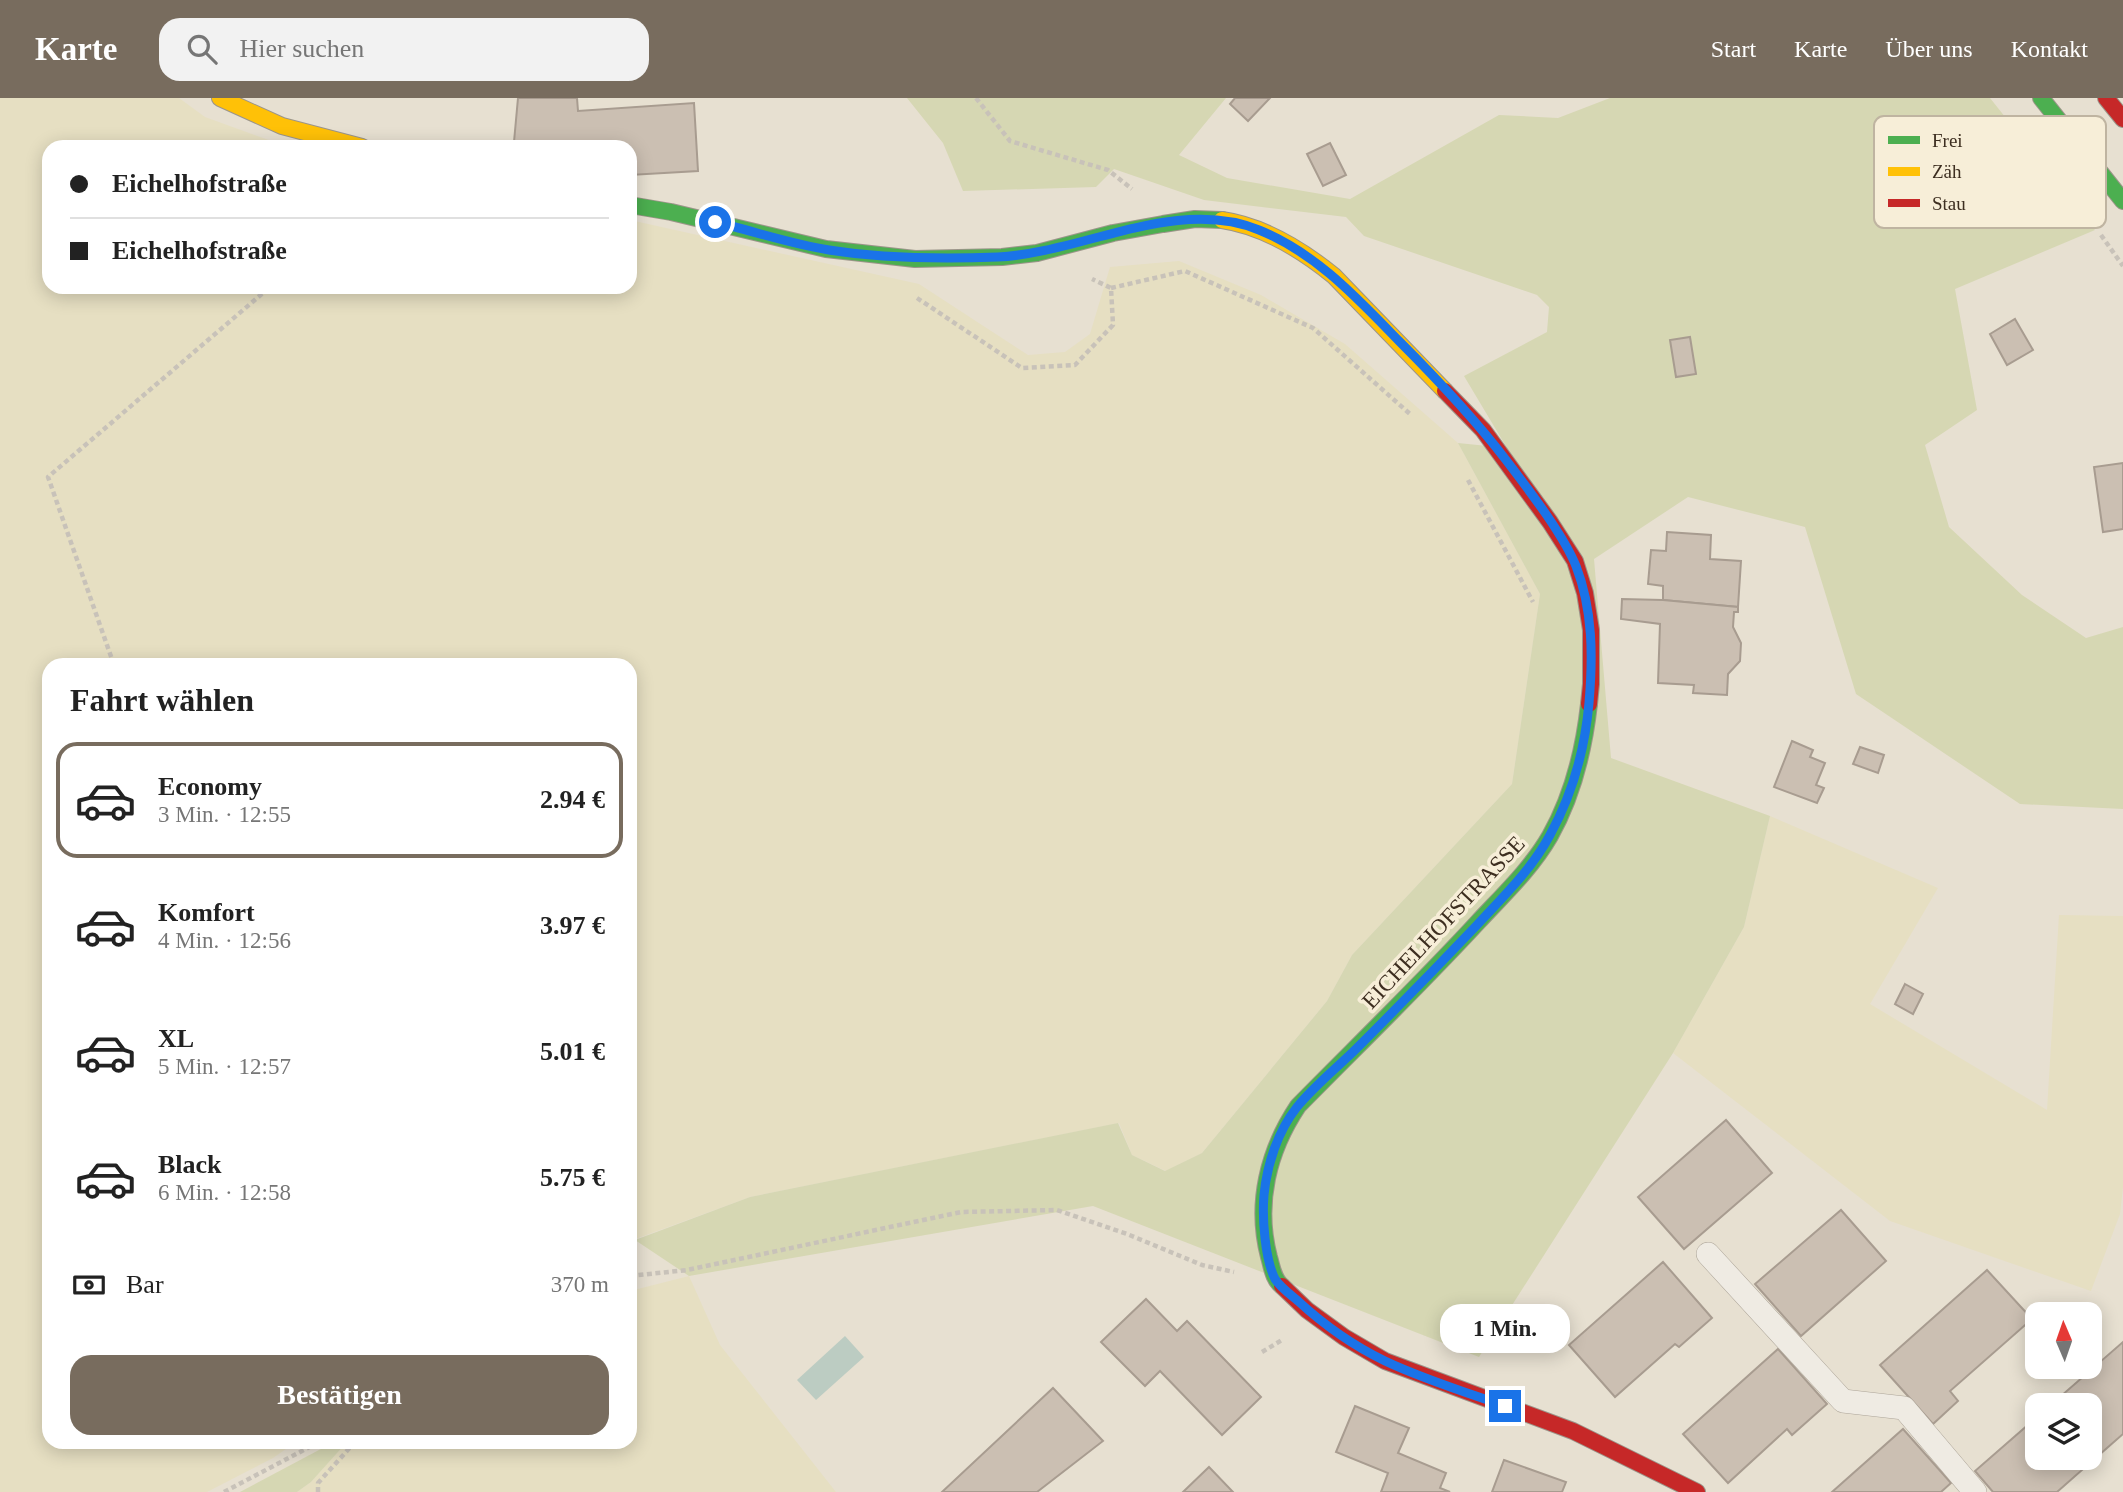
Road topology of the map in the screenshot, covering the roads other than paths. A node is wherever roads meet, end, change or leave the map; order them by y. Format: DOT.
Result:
graph roads {
  1 [pos="220,98"];
  2 [pos="2041,98"];
  3 [pos="2106,98"];
  4 [pos="2055,116"];
  5 [pos="2123,119"];
  6 [pos="335,140"];
  7 [pos="2106,180"];
  8 [pos="2123,201"];
  9 [pos="637,206"];
  10 [pos="1707,1254"];
  11 [pos="1697,1492"];
  12 [pos="1975,1492"];
  1 -- 6 [label="main road"];
  2 -- 4 [label="main road"];
  3 -- 5 [label="main road"];
  7 -- 8 [label="main road"];
  9 -- 11 [label="main road, EICHELHOFSTRASSE"];
  10 -- 12 [label="lane"];
}
